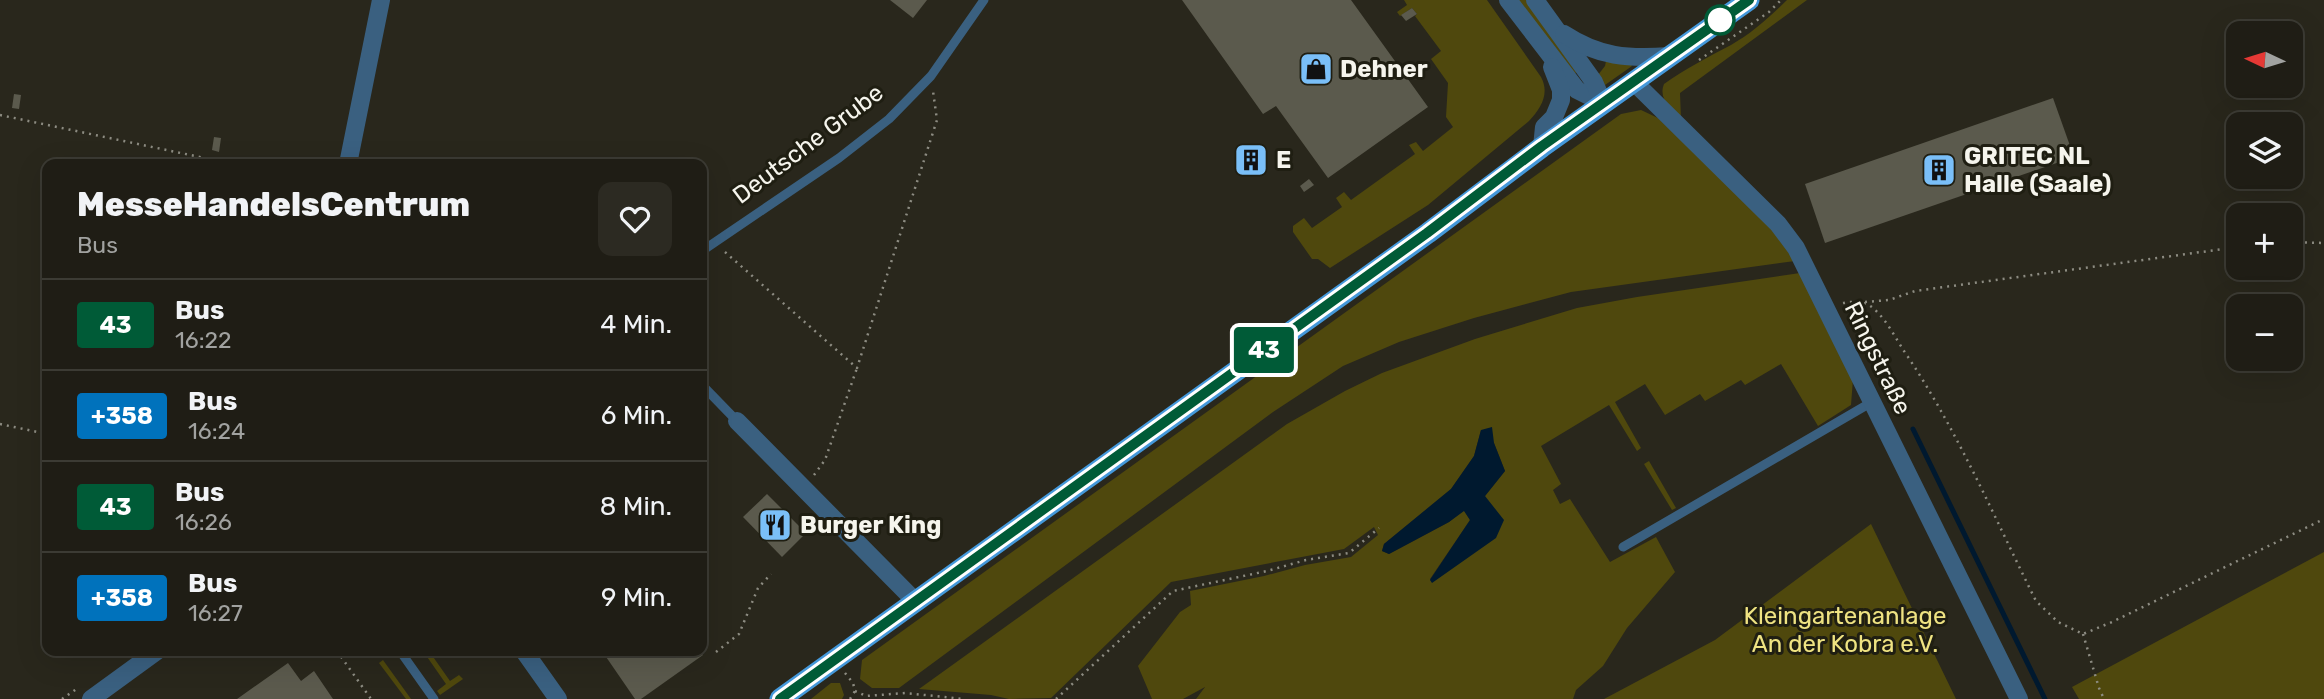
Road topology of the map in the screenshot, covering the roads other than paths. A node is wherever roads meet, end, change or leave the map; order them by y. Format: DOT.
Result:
graph roads {
  1 [pos="381,0"];
  2 [pos="984,0"];
  3 [pos="1508,0"];
  4 [pos="1535,0"];
  5 [pos="1749,0"];
  6 [pos="1555,28"];
  7 [pos="1545,51"];
  8 [pos="1669,56"];
  9 [pos="1633,81"];
  10 [pos="1602,103"];
  11 [pos="1542,146"];
  12 [pos="349,159"];
  13 [pos="707,248"];
  14 [pos="707,390"];
  15 [pos="1872,402"];
  16 [pos="737,421"];
  17 [pos="1623,547"];
  18 [pos="915,601"];
  19 [pos="150,656"];
  20 [pos="404,656"];
  21 [pos="528,656"];
  22 [pos="91,699"];
  23 [pos="434,699"];
  24 [pos="558,699"];
  25 [pos="780,699"];
  26 [pos="2019,699"];
  1 -- 12 [label="street"];
  2 -- 13 [label="lane, Deutsche Grube"];
  3 -- 7 [label="street"];
  4 -- 6 [label="street"];
  5 -- 8 [label="main road"];
  6 -- 8 [label="street"];
  6 -- 10 [label="street"];
  7 -- 10 [label="street"];
  7 -- 11 [label="street"];
  8 -- 9 [label="main road"];
  9 -- 10 [label="main road"];
  9 -- 15 [label="street, Ringstraße"];
  10 -- 11 [label="main road"];
  11 -- 18 [label="main road"];
  14 -- 16 [label="lane"];
  15 -- 17 [label="lane"];
  15 -- 26 [label="street, Ringstraße"];
  16 -- 18 [label="street"];
  18 -- 25 [label="main road"];
  19 -- 22 [label="street"];
  20 -- 23 [label="lane"];
  21 -- 24 [label="street"];
}
